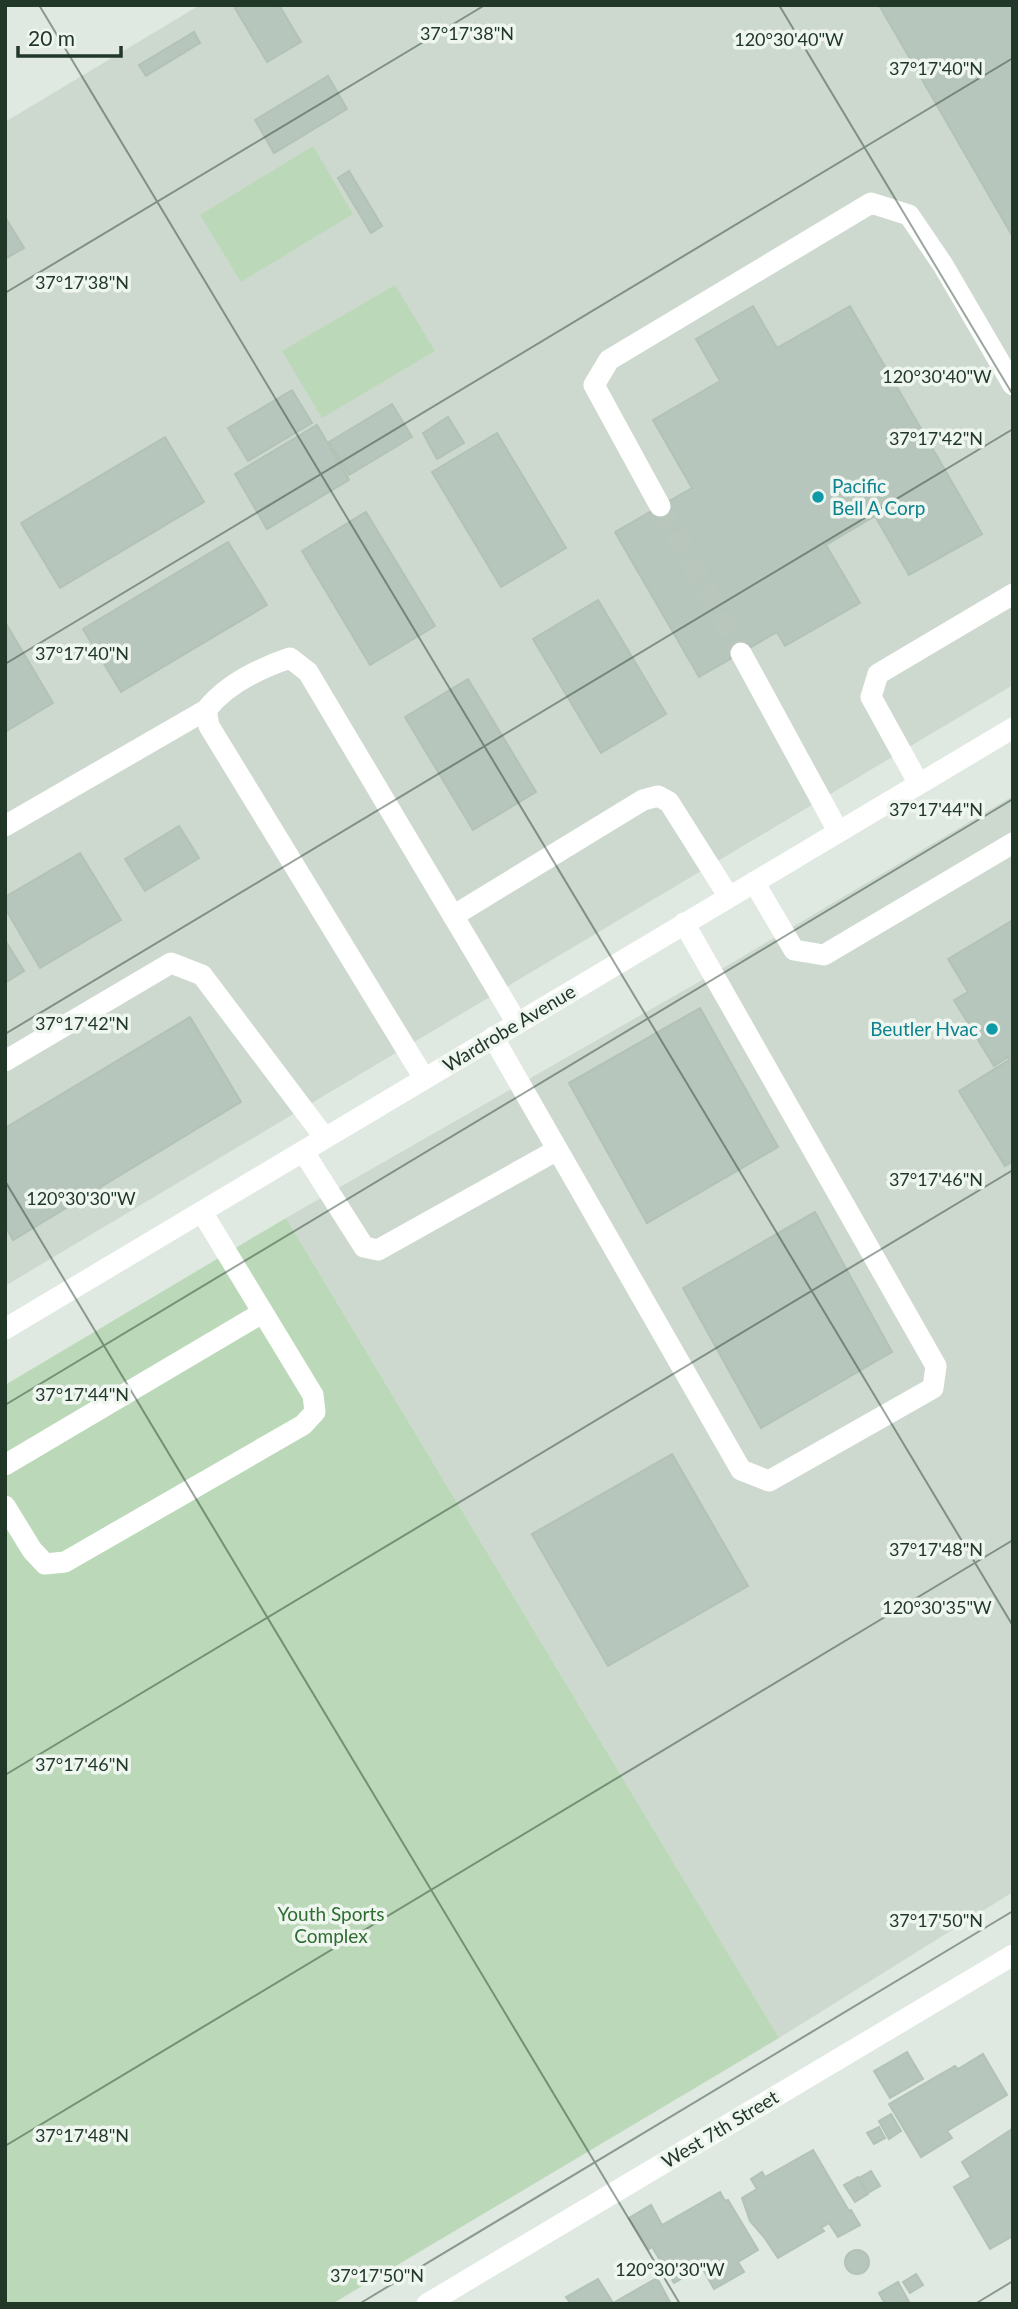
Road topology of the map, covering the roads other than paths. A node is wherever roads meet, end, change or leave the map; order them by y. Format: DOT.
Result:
graph roads {
  1 [pos="1013,385"];
  2 [pos="660,506"];
  3 [pos="1013,594"];
  4 [pos="741,653"];
  5 [pos="206,709"];
  6 [pos="1013,727"];
  7 [pos="919,783"];
  8 [pos="5,826"];
  9 [pos="838,831"];
  10 [pos="1013,843"];
  11 [pos="754,882"];
  12 [pos="729,897"];
  13 [pos="453,916"];
  14 [pos="684,923"];
  15 [pos="517,1023"];
  16 [pos="493,1037"];
  17 [pos="5,1061"];
  18 [pos="424,1078"];
  19 [pos="324,1138"];
  20 [pos="557,1150"];
  21 [pos="303,1151"];
  22 [pos="202,1212"];
  23 [pos="262,1313"];
  24 [pos="5,1329"];
  25 [pos="5,1465"];
  26 [pos="5,1506"];
  27 [pos="1013,1955"];
  28 [pos="427,2304"];
  1 -- 2 [label="street"];
  3 -- 7 [label="street"];
  4 -- 9 [label="street"];
  5 -- 8 [label="street"];
  5 -- 13 [label="street"];
  5 -- 18 [label="street"];
  6 -- 7 [label="street, Wardrobe Avenue"];
  7 -- 9 [label="street, Wardrobe Avenue"];
  9 -- 11 [label="street, Wardrobe Avenue"];
  10 -- 11 [label="street"];
  11 -- 12 [label="street, Wardrobe Avenue"];
  12 -- 13 [label="street"];
  12 -- 14 [label="street, Wardrobe Avenue"];
  13 -- 15 [label="street"];
  14 -- 15 [label="street, Wardrobe Avenue"];
  14 -- 20 [label="street"];
  15 -- 16 [label="street, Wardrobe Avenue"];
  16 -- 18 [label="street, Wardrobe Avenue"];
  16 -- 20 [label="street"];
  17 -- 19 [label="street"];
  18 -- 19 [label="street, Wardrobe Avenue"];
  19 -- 21 [label="street, Wardrobe Avenue"];
  20 -- 21 [label="street"];
  21 -- 22 [label="street, Wardrobe Avenue"];
  22 -- 23 [label="street"];
  22 -- 24 [label="street, Wardrobe Avenue"];
  23 -- 25 [label="street"];
  23 -- 26 [label="street"];
  27 -- 28 [label="street, West 7th Street"];
}
